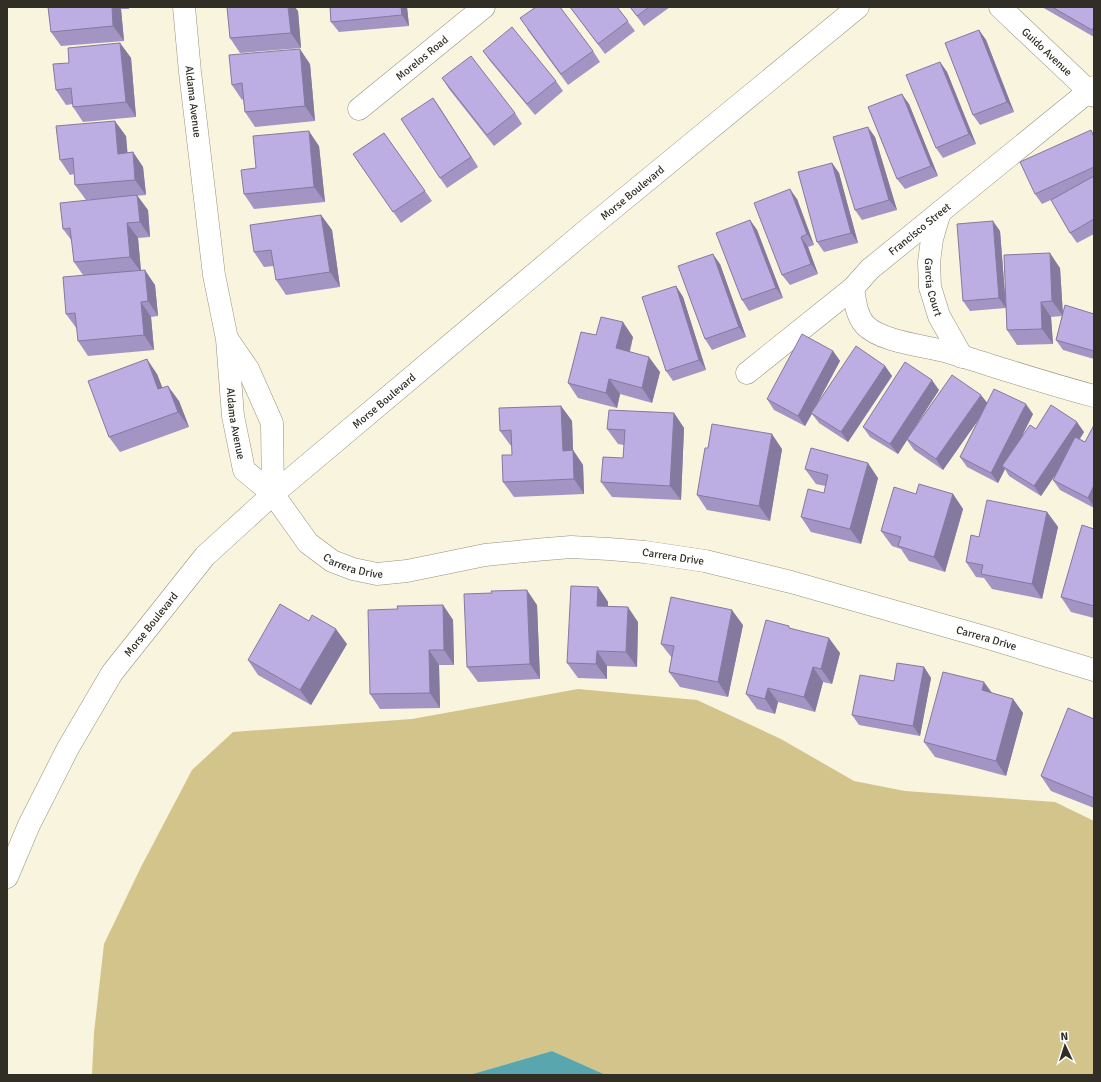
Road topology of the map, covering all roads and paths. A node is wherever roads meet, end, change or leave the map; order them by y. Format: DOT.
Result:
graph roads {
  1 [pos="184,7"];
  2 [pos="454,7"];
  3 [pos="484,7"];
  4 [pos="858,7"];
  5 [pos="1000,7"];
  6 [pos="457,29"];
  7 [pos="1092,91"];
  8 [pos="359,109"];
  9 [pos="940,212"];
  10 [pos="853,288"];
  11 [pos="227,339"];
  12 [pos="962,357"];
  13 [pos="747,373"];
  14 [pos="1094,396"];
  15 [pos="273,494"];
  16 [pos="1094,670"];
  17 [pos="7,877"];
  1 -- 11 [label="street, Aldama Avenue"];
  2 -- 6 [label="street"];
  3 -- 6 [label="street, Morelos Road"];
  4 -- 15 [label="street, Morse Boulevard"];
  5 -- 7 [label="street, Guido Avenue"];
  6 -- 8 [label="street, Morelos Road"];
  7 -- 9 [label="street, Francisco Street"];
  9 -- 10 [label="street, Francisco Street"];
  9 -- 12 [label="street, Garcia Court"];
  10 -- 12 [label="street"];
  10 -- 13 [label="street, Francisco Street"];
  11 -- 15 [label="street, Aldama Avenue"];
  11 -- 15 [label="street, Aldama Avenue"];
  12 -- 14 [label="street"];
  15 -- 16 [label="street, Carrera Drive"];
  15 -- 17 [label="street, Morse Boulevard"];
}
